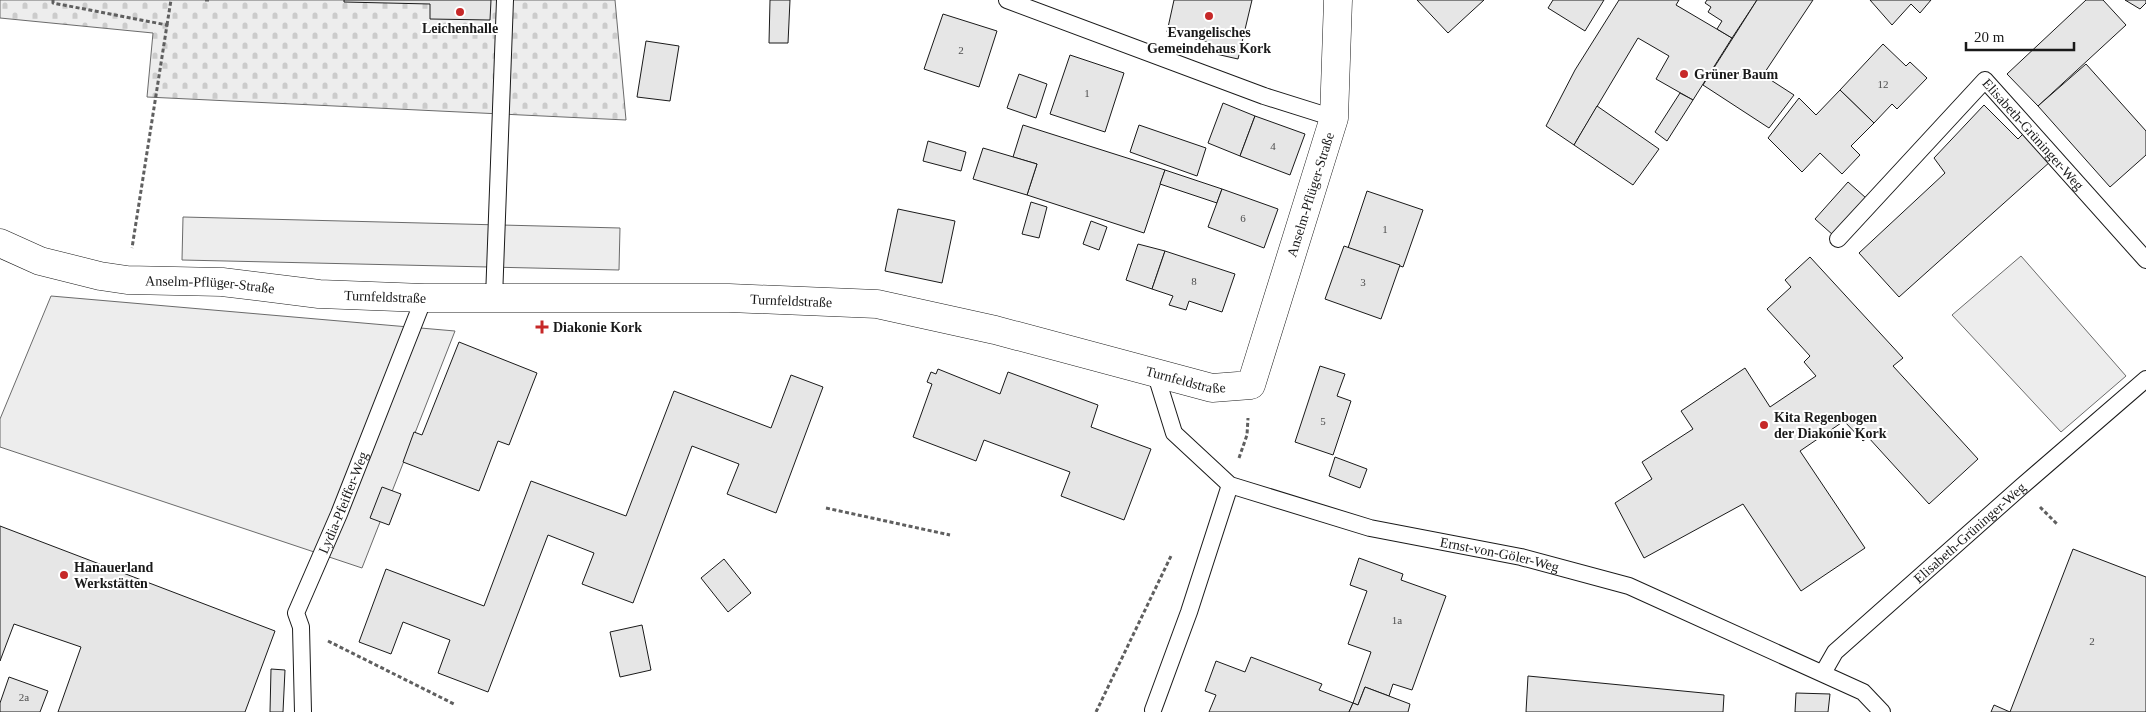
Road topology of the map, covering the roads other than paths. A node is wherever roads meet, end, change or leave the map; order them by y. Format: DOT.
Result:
graph roads {
  1 [pos="505,0"];
  2 [pos="1007,0"];
  3 [pos="1338,0"];
  4 [pos="1334,118"];
  5 [pos="1838,240"];
  6 [pos="0,243"];
  7 [pos="2146,260"];
  8 [pos="319,294"];
  9 [pos="424,298"];
  10 [pos="494,298"];
  11 [pos="1155,372"];
  12 [pos="2146,379"];
  13 [pos="1251,385"];
  14 [pos="1230,485"];
  15 [pos="1823,673"];
  16 [pos="1153,710"];
  17 [pos="303,712"];
  18 [pos="1882,712"];
  1 -- 10 [label="lane"];
  2 -- 4 [label="lane"];
  3 -- 4 [label="street, Anselm-Pflüger-Straße"];
  4 -- 13 [label="street, Anselm-Pflüger-Straße"];
  5 -- 7 [label="lane, Elisabeth-Grüninger-Weg"];
  6 -- 8 [label="street, Anselm-Pflüger-Straße"];
  8 -- 9 [label="street, Turnfeldstraße"];
  9 -- 10 [label="street, Turnfeldstraße"];
  9 -- 17 [label="lane, Lydia-Pfeiffer-Weg"];
  10 -- 11 [label="street, Turnfeldstraße"];
  11 -- 13 [label="street, Turnfeldstraße"];
  11 -- 14 [label="lane, Ernst-von-Göler-Weg"];
  12 -- 15 [label="lane, Elisabeth-Grüninger-Weg"];
  14 -- 15 [label="lane, Ernst-von-Göler-Weg"];
  14 -- 16 [label="lane"];
  15 -- 18 [label="lane, Ernst-von-Göler-Weg"];
}
